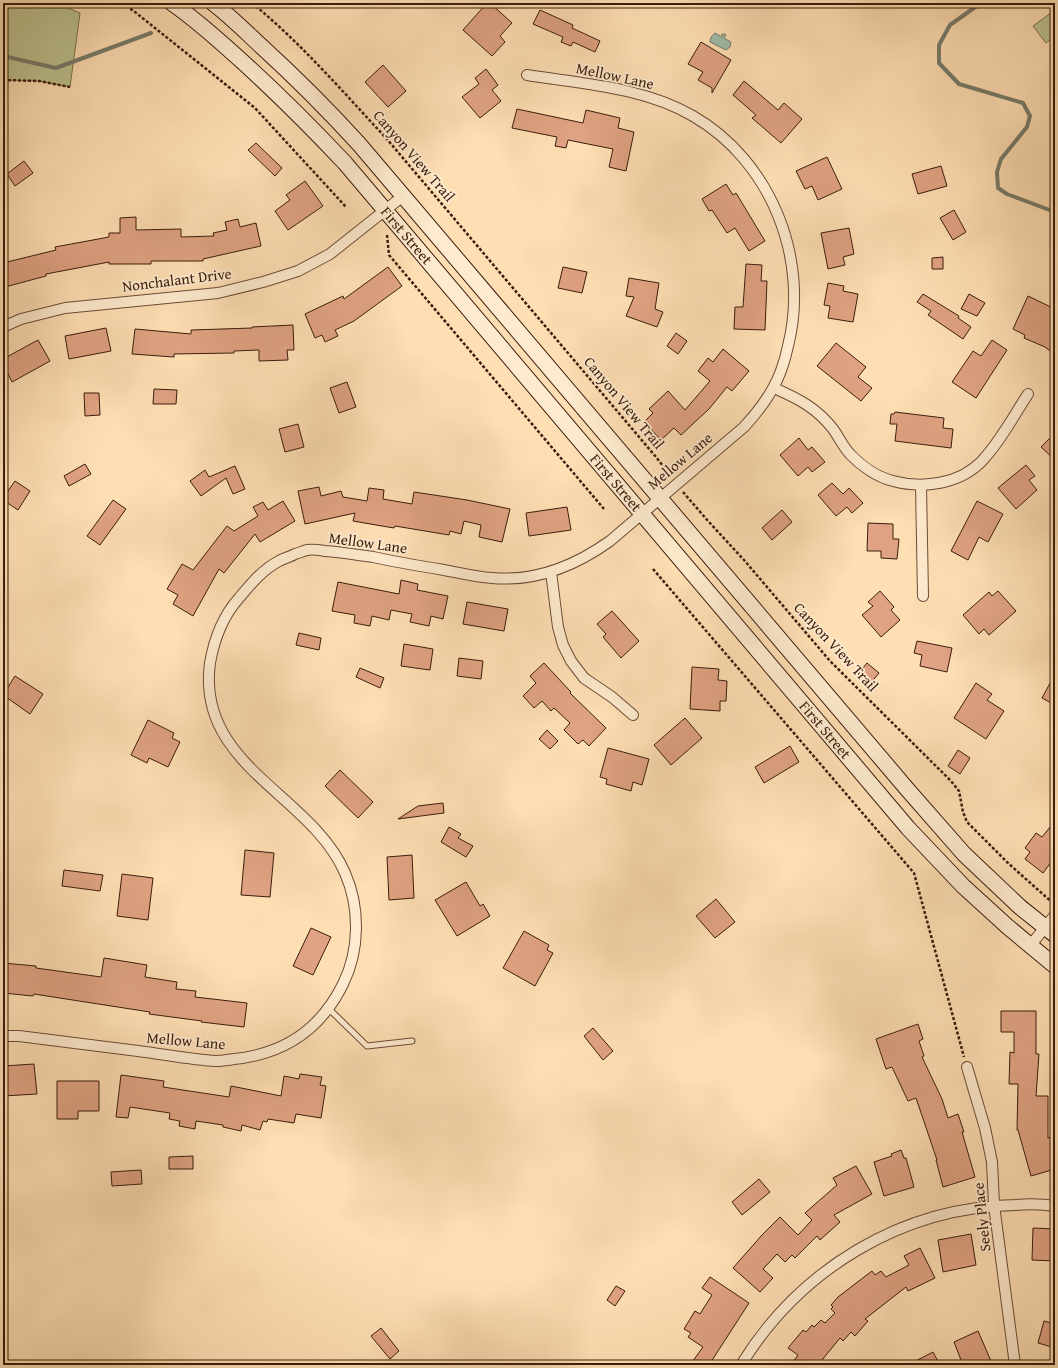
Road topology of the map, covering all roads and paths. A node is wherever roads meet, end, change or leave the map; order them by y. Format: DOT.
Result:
graph roads {
  1 [pos="122,3"];
  2 [pos="172,3"];
  3 [pos="213,3"];
  4 [pos="252,3"];
  5 [pos="527,75"];
  6 [pos="3,80"];
  7 [pos="70,87"];
  8 [pos="404,196"];
  9 [pos="346,207"];
  10 [pos="385,210"];
  11 [pos="387,233"];
  12 [pos="3,327"];
  13 [pos="774,388"];
  14 [pos="1028,394"];
  15 [pos="677,484"];
  16 [pos="921,485"];
  17 [pos="660,498"];
  18 [pos="604,509"];
  19 [pos="641,514"];
  20 [pos="653,569"];
  21 [pos="550,572"];
  22 [pos="923,596"];
  23 [pos="633,715"];
  24 [pos="1055,905"];
  25 [pos="1055,916"];
  26 [pos="1050,932"];
  27 [pos="1030,946"];
  28 [pos="1055,966"];
  29 [pos="328,1008"];
  30 [pos="3,1036"];
  31 [pos="412,1041"];
  32 [pos="967,1067"];
  33 [pos="994,1205"];
  34 [pos="1055,1206"];
  35 [pos="741,1365"];
  36 [pos="1015,1365"];
  1 -- 9 [label="path"];
  2 -- 10 [label="main road, First Street"];
  3 -- 8 [label="main road, First Street"];
  4 -- 15 [label="path, Canyon View Trail"];
  5 -- 13 [label="street, Mellow Lane"];
  6 -- 7 [label="path"];
  8 -- 10 [label="street, Nonchalant Drive"];
  8 -- 17 [label="main road, First Street"];
  10 -- 12 [label="street, Nonchalant Drive"];
  10 -- 19 [label="main road, First Street"];
  11 -- 18 [label="path"];
  13 -- 15 [label="street, Mellow Lane"];
  13 -- 16 [label="street"];
  14 -- 16 [label="street"];
  15 -- 17 [label="street, Mellow Lane"];
  15 -- 24 [label="path, Canyon View Trail"];
  16 -- 22 [label="street"];
  17 -- 19 [label="street, Mellow Lane"];
  17 -- 26 [label="main road, First Street"];
  19 -- 21 [label="street, Mellow Lane"];
  19 -- 27 [label="main road, First Street"];
  20 -- 32 [label="path"];
  21 -- 23 [label="street"];
  21 -- 29 [label="street, Mellow Lane"];
  25 -- 26 [label="street"];
  26 -- 27 [label="street"];
  27 -- 28 [label="main road, First Street"];
  29 -- 30 [label="street, Mellow Lane"];
  29 -- 31 [label="lane"];
  32 -- 33 [label="street, Seely Place"];
  33 -- 34 [label="street"];
  33 -- 35 [label="street"];
  33 -- 36 [label="street, Seely Place"];
}
